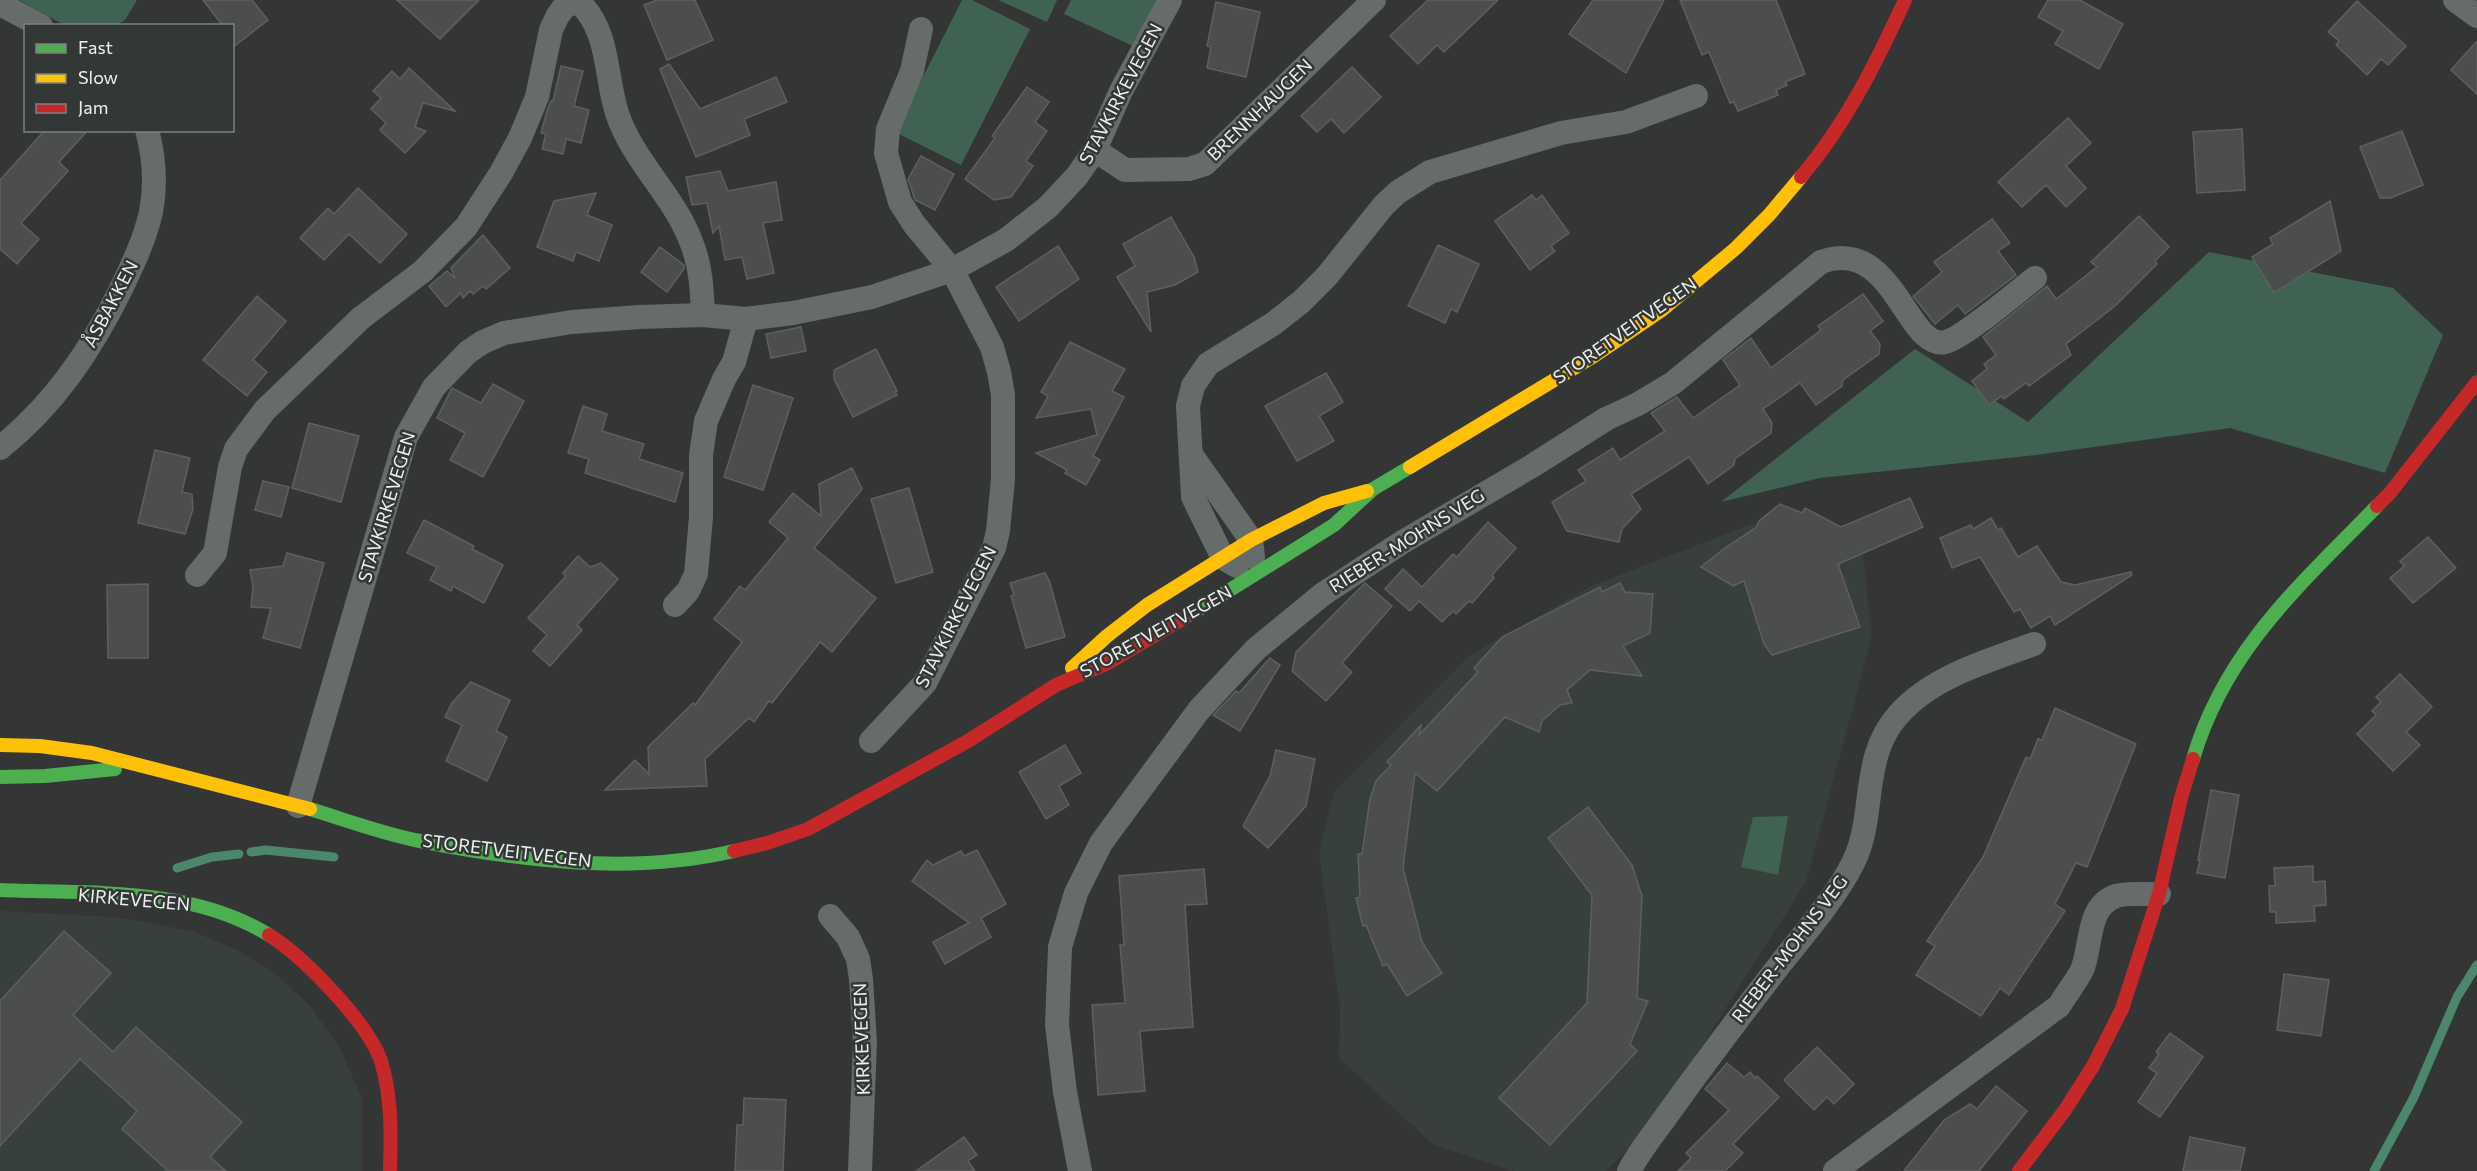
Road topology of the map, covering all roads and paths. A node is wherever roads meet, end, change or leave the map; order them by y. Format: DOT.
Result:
graph roads {
  1 [pos="1170,0"];
  2 [pos="1374,0"];
  3 [pos="1905,0"];
  4 [pos="2455,0"];
  5 [pos="581,2"];
  6 [pos="0,4"];
  7 [pos="2477,16"];
  8 [pos="37,24"];
  9 [pos="921,29"];
  10 [pos="1696,96"];
  11 [pos="147,132"];
  12 [pos="1095,150"];
  13 [pos="952,270"];
  14 [pos="2035,278"];
  15 [pos="703,315"];
  16 [pos="746,319"];
  17 [pos="2477,382"];
  18 [pos="0,448"];
  19 [pos="1193,457"];
  20 [pos="1373,489"];
  21 [pos="1251,540"];
  22 [pos="1223,558"];
  23 [pos="197,575"];
  24 [pos="1254,577"];
  25 [pos="675,605"];
  26 [pos="2034,644"];
  27 [pos="1056,685"];
  28 [pos="871,741"];
  29 [pos="0,745"];
  30 [pos="141,766"];
  31 [pos="0,777"];
  32 [pos="298,806"];
  33 [pos="0,890"];
  34 [pos="2159,894"];
  35 [pos="830,916"];
  36 [pos="390,1171"];
  37 [pos="860,1171"];
  38 [pos="1080,1171"];
  39 [pos="1629,1171"];
  40 [pos="1835,1171"];
  41 [pos="2019,1171"];
  1 -- 12 [label="street, STAVKIRKEVEGEN"];
  2 -- 12 [label="street, BRENNHAUGEN"];
  3 -- 20 [label="main road, STORETVEITVEGEN"];
  4 -- 7 [label="street"];
  5 -- 15 [label="street"];
  5 -- 23 [label="street"];
  6 -- 8 [label="street"];
  9 -- 13 [label="street, STAVKIRKEVEGEN"];
  10 -- 19 [label="street, STORETVEITVEGEN"];
  11 -- 18 [label="street, ÅSBAKKEN"];
  12 -- 13 [label="street, STAVKIRKEVEGEN"];
  13 -- 16 [label="street, STAVKIRKEVEGEN"];
  13 -- 28 [label="street, STAVKIRKEVEGEN"];
  14 -- 38 [label="street, RIEBER-MOHNS VEG"];
  15 -- 16 [label="street, STAVKIRKEVEGEN"];
  15 -- 32 [label="street, STAVKIRKEVEGEN"];
  16 -- 25 [label="street"];
  17 -- 34 [label="main road"];
  19 -- 21 [label="street, STORETVEITVEGEN"];
  19 -- 22 [label="street, STORETVEITVEGEN"];
  20 -- 21 [label="main road, STORETVEITVEGEN"];
  20 -- 24 [label="main road, STORETVEITVEGEN"];
  21 -- 22 [label="main road, STORETVEITVEGEN"];
  21 -- 24 [label="street"];
  22 -- 24 [label="street"];
  22 -- 27 [label="main road, STORETVEITVEGEN"];
  24 -- 27 [label="main road, STORETVEITVEGEN"];
  26 -- 39 [label="street, RIEBER-MOHNS VEG"];
  27 -- 32 [label="main road, STORETVEITVEGEN"];
  29 -- 30 [label="main road, STORETVEITVEGEN"];
  30 -- 31 [label="main road, STORETVEITVEGEN"];
  30 -- 32 [label="main road, STORETVEITVEGEN"];
  33 -- 36 [label="main road, KIRKEVEGEN"];
  34 -- 40 [label="street"];
  34 -- 41 [label="main road"];
  35 -- 37 [label="street, KIRKEVEGEN"];
}
